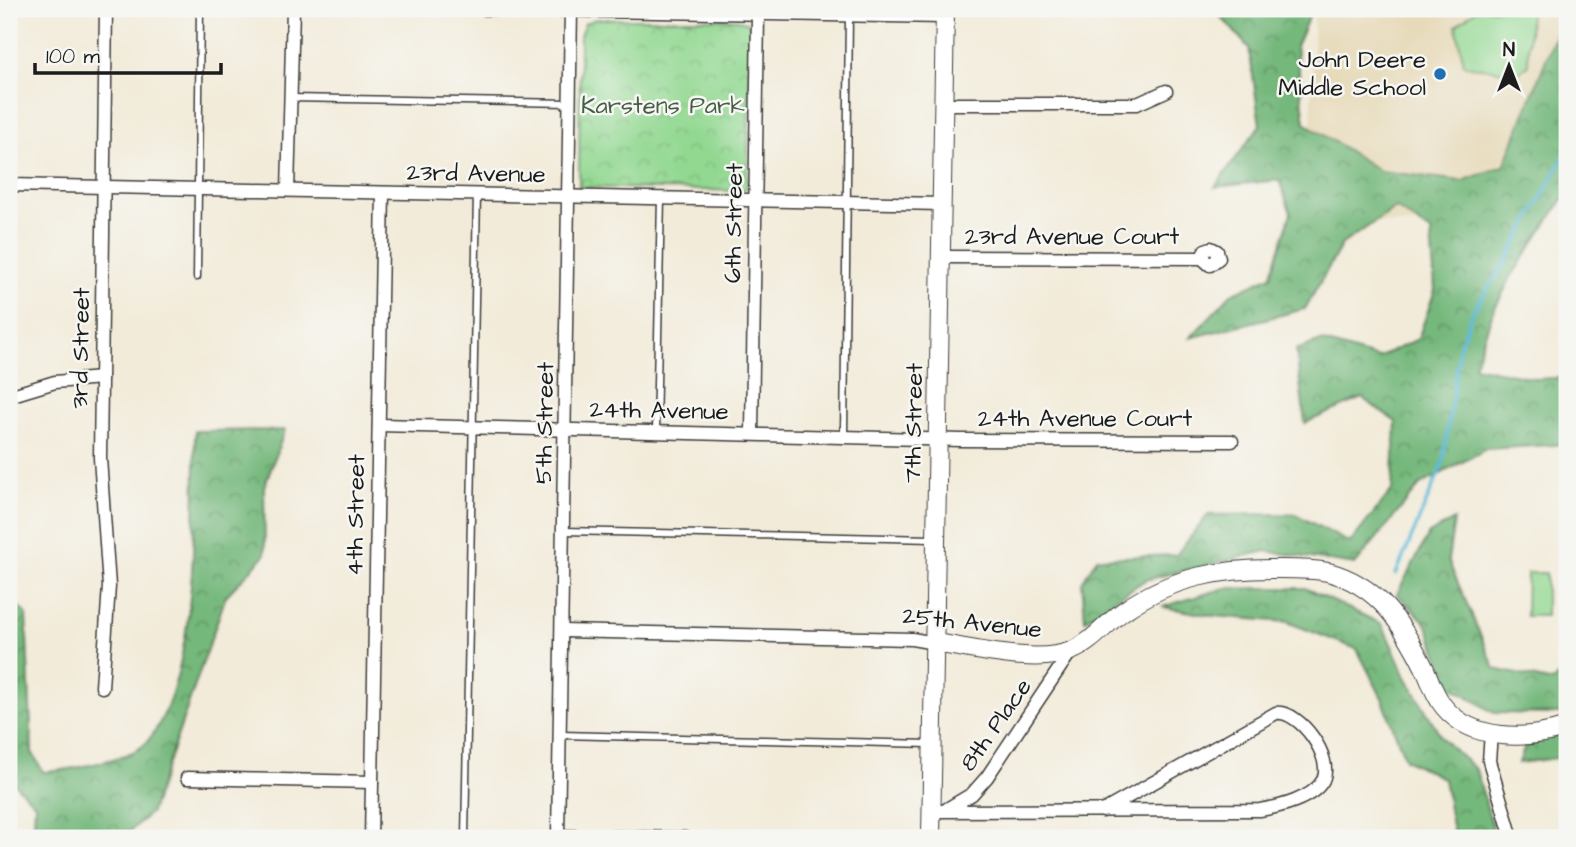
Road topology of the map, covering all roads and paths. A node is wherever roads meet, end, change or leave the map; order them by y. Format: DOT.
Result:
graph roads {
  1 [pos="10,9"];
  2 [pos="106,9"];
  3 [pos="200,9"];
  4 [pos="293,9"];
  5 [pos="485,9"];
  6 [pos="571,10"];
  7 [pos="945,13"];
  8 [pos="758,14"];
  9 [pos="849,16"];
  10 [pos="1166,91"];
  11 [pos="290,98"];
  12 [pos="570,103"];
  13 [pos="944,104"];
  14 [pos="9,113"];
  15 [pos="9,185"];
  16 [pos="102,188"];
  17 [pos="197,189"];
  18 [pos="288,190"];
  19 [pos="383,193"];
  20 [pos="477,194"];
  21 [pos="569,196"];
  22 [pos="661,198"];
  23 [pos="755,200"];
  24 [pos="846,202"];
  25 [pos="942,204"];
  26 [pos="941,257"];
  27 [pos="1202,258"];
  28 [pos="197,278"];
  29 [pos="101,378"];
  30 [pos="9,396"];
  31 [pos="379,425"];
  32 [pos="473,427"];
  33 [pos="566,430"];
  34 [pos="656,431"];
  35 [pos="752,433"];
  36 [pos="844,435"];
  37 [pos="938,438"];
  38 [pos="1233,441"];
  39 [pos="564,531"];
  40 [pos="936,539"];
  41 [pos="563,631"];
  42 [pos="935,643"];
  43 [pos="1071,651"];
  44 [pos="102,687"];
  45 [pos="1567,727"];
  46 [pos="1491,733"];
  47 [pos="561,735"];
  48 [pos="933,744"];
  49 [pos="187,778"];
  50 [pos="372,782"];
  51 [pos="937,811"];
  52 [pos="1103,811"];
  53 [pos="558,837"];
  54 [pos="371,838"];
  55 [pos="465,838"];
  56 [pos="685,838"];
  57 [pos="931,838"];
  58 [pos="1513,838"];
  1 -- 14 [label="lane"];
  2 -- 16 [label="street, 3rd Street"];
  3 -- 17 [label="lane"];
  4 -- 11 [label="street"];
  5 -- 6 [label="street"];
  6 -- 8 [label="street"];
  6 -- 12 [label="street, 5th Street"];
  7 -- 9 [label="street"];
  7 -- 13 [label="street, 7th Street"];
  8 -- 9 [label="street"];
  8 -- 23 [label="street, 6th Street"];
  9 -- 24 [label="lane"];
  10 -- 13 [label="street"];
  11 -- 12 [label="lane"];
  11 -- 18 [label="street"];
  12 -- 21 [label="street, 5th Street"];
  13 -- 25 [label="street, 7th Street"];
  15 -- 16 [label="street, 23rd Avenue"];
  16 -- 17 [label="street, 23rd Avenue"];
  16 -- 29 [label="street, 3rd Street"];
  17 -- 18 [label="street, 23rd Avenue"];
  17 -- 28 [label="lane"];
  18 -- 19 [label="street, 23rd Avenue"];
  19 -- 20 [label="street, 23rd Avenue"];
  19 -- 31 [label="street, 4th Street"];
  20 -- 21 [label="street, 23rd Avenue"];
  20 -- 32 [label="lane"];
  21 -- 22 [label="street, 23rd Avenue"];
  21 -- 33 [label="street, 5th Street"];
  22 -- 23 [label="street, 23rd Avenue"];
  22 -- 34 [label="lane"];
  23 -- 24 [label="street, 23rd Avenue"];
  23 -- 35 [label="street, 6th Street"];
  24 -- 25 [label="street, 23rd Avenue"];
  24 -- 36 [label="lane"];
  25 -- 26 [label="street, 7th Street"];
  26 -- 27 [label="street, 23rd Avenue Court"];
  26 -- 37 [label="street, 7th Street"];
  29 -- 30 [label="street"];
  29 -- 44 [label="street, 3rd Street"];
  31 -- 32 [label="street, 24th Avenue"];
  31 -- 50 [label="street, 4th Street"];
  32 -- 33 [label="street, 24th Avenue"];
  32 -- 55 [label="lane"];
  33 -- 34 [label="street, 24th Avenue"];
  33 -- 39 [label="street, 5th Street"];
  34 -- 35 [label="street, 24th Avenue"];
  35 -- 36 [label="street, 24th Avenue"];
  36 -- 37 [label="street, 24th Avenue"];
  37 -- 38 [label="street, 24th Avenue Court"];
  37 -- 40 [label="street, 7th Street"];
  39 -- 40 [label="lane"];
  39 -- 41 [label="street, 5th Street"];
  40 -- 42 [label="street, 7th Street"];
  41 -- 42 [label="street, 25th Avenue"];
  41 -- 47 [label="street, 5th Street"];
  42 -- 43 [label="street, 25th Avenue"];
  42 -- 48 [label="street, 7th Street"];
  43 -- 46 [label="street, 25th Avenue"];
  43 -- 51 [label="street, 8th Place"];
  45 -- 46 [label="street, 25th Avenue"];
  46 -- 58 [label="street"];
  47 -- 48 [label="lane"];
  47 -- 53 [label="street, 5th Street"];
  48 -- 51 [label="street, 7th Street"];
  49 -- 50 [label="street"];
  50 -- 54 [label="street, 4th Street"];
  51 -- 52 [label="street"];
  51 -- 57 [label="street, 7th Street"];
  52 -- 52 [label="street"];
  53 -- 56 [label="street"];
}
